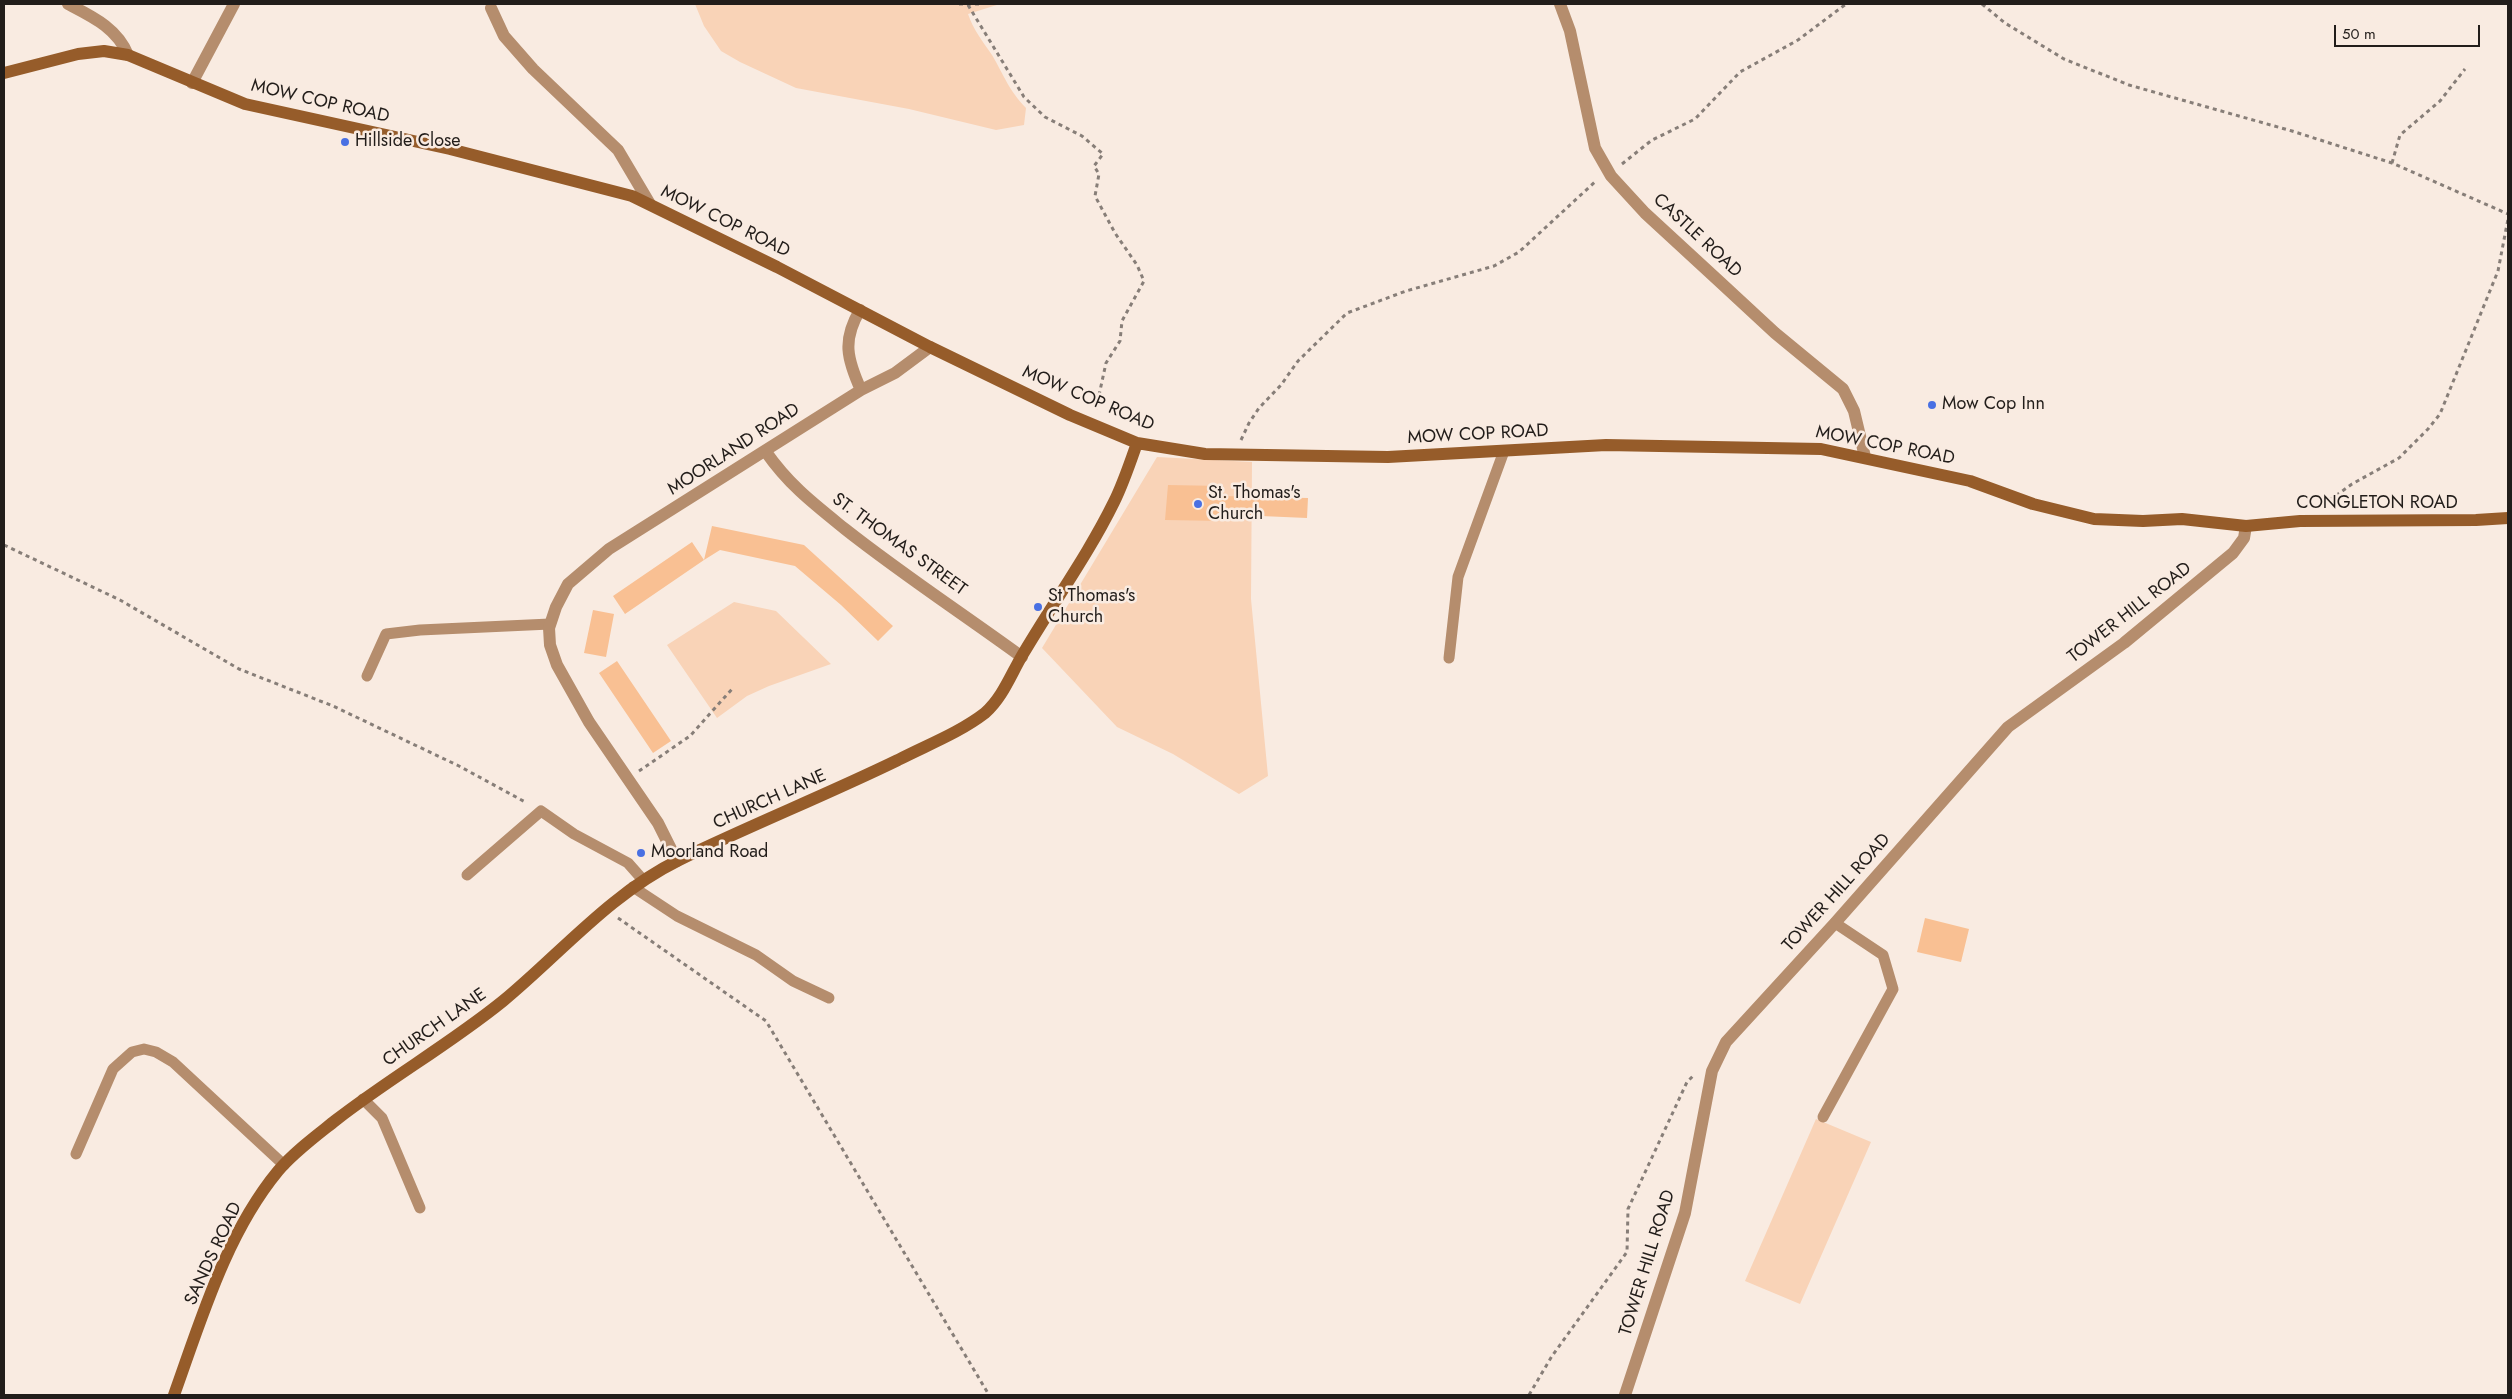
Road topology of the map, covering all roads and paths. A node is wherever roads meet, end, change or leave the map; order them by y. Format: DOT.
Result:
graph roads {
  1 [pos="68,4"];
  2 [pos="234,4"];
  3 [pos="959,4"];
  4 [pos="979,4"];
  5 [pos="1560,4"];
  6 [pos="1846,4"];
  7 [pos="1982,4"];
  8 [pos="968,5"];
  9 [pos="491,8"];
  10 [pos="128,55"];
  11 [pos="2465,69"];
  12 [pos="4,73"];
  13 [pos="192,83"];
  14 [pos="2392,163"];
  15 [pos="1609,172"];
  16 [pos="650,204"];
  17 [pos="2508,214"];
  18 [pos="2508,219"];
  19 [pos="860,310"];
  20 [pos="930,347"];
  21 [pos="861,390"];
  22 [pos="1092,424"];
  23 [pos="1137,443"];
  24 [pos="1504,451"];
  25 [pos="766,452"];
  26 [pos="1236,455"];
  27 [pos="1865,457"];
  28 [pos="2508,518"];
  29 [pos="2300,521"];
  30 [pos="2246,526"];
  31 [pos="4,544"];
  32 [pos="550,624"];
  33 [pos="1022,656"];
  34 [pos="1449,658"];
  35 [pos="366,676"];
  36 [pos="732,689"];
  37 [pos="628,778"];
  38 [pos="541,811"];
  39 [pos="677,861"];
  40 [pos="467,875"];
  41 [pos="638,883"];
  42 [pos="605,909"];
  43 [pos="1835,923"];
  44 [pos="829,998"];
  45 [pos="1712,1071"];
  46 [pos="363,1099"];
  47 [pos="1823,1117"];
  48 [pos="308,1141"];
  49 [pos="76,1154"];
  50 [pos="284,1165"];
  51 [pos="420,1208"];
  52 [pos="174,1395"];
  53 [pos="989,1395"];
  54 [pos="1529,1395"];
  55 [pos="1625,1395"];
  1 -- 10 [label="street"];
  2 -- 13 [label="street"];
  3 -- 8 [label="path"];
  4 -- 8 [label="path"];
  5 -- 15 [label="street, CASTLE ROAD"];
  6 -- 15 [label="path"];
  7 -- 14 [label="path"];
  8 -- 22 [label="path"];
  9 -- 16 [label="street"];
  10 -- 12 [label="street, MOW COP ROAD"];
  10 -- 13 [label="street, MOW COP ROAD"];
  11 -- 14 [label="path"];
  13 -- 16 [label="street, MOW COP ROAD"];
  14 -- 17 [label="path"];
  15 -- 26 [label="path"];
  15 -- 27 [label="street, CASTLE ROAD"];
  16 -- 19 [label="street, MOW COP ROAD"];
  18 -- 29 [label="path"];
  19 -- 20 [label="street, MOW COP ROAD"];
  19 -- 21 [label="street"];
  20 -- 21 [label="street, MOORLAND ROAD"];
  20 -- 22 [label="street, MOW COP ROAD"];
  21 -- 25 [label="street, MOORLAND ROAD"];
  22 -- 23 [label="street, MOW COP ROAD"];
  23 -- 26 [label="street, MOW COP ROAD"];
  23 -- 33 [label="street, CHURCH LANE"];
  24 -- 26 [label="street, MOW COP ROAD"];
  24 -- 27 [label="street, MOW COP ROAD"];
  24 -- 34 [label="lane"];
  25 -- 32 [label="street, MOORLAND ROAD"];
  25 -- 33 [label="street, ST. THOMAS STREET"];
  27 -- 30 [label="street, MOW COP ROAD"];
  28 -- 29 [label="street, CONGLETON ROAD"];
  29 -- 30 [label="street, CONGLETON ROAD"];
  30 -- 43 [label="street, TOWER HILL ROAD"];
  31 -- 38 [label="path"];
  32 -- 35 [label="lane"];
  32 -- 37 [label="street, MOORLAND ROAD"];
  33 -- 39 [label="street, CHURCH LANE"];
  36 -- 37 [label="path"];
  37 -- 39 [label="street, MOORLAND ROAD"];
  38 -- 40 [label="lane"];
  38 -- 41 [label="lane"];
  39 -- 41 [label="street, CHURCH LANE"];
  41 -- 42 [label="street, CHURCH LANE"];
  41 -- 44 [label="lane"];
  42 -- 46 [label="street, CHURCH LANE"];
  42 -- 53 [label="path"];
  43 -- 45 [label="street, TOWER HILL ROAD"];
  43 -- 47 [label="lane"];
  45 -- 54 [label="path"];
  45 -- 55 [label="street, TOWER HILL ROAD"];
  46 -- 48 [label="street, CHURCH LANE"];
  46 -- 51 [label="lane"];
  48 -- 50 [label="street, SANDS ROAD"];
  49 -- 50 [label="lane"];
  50 -- 52 [label="street, SANDS ROAD"];
}
